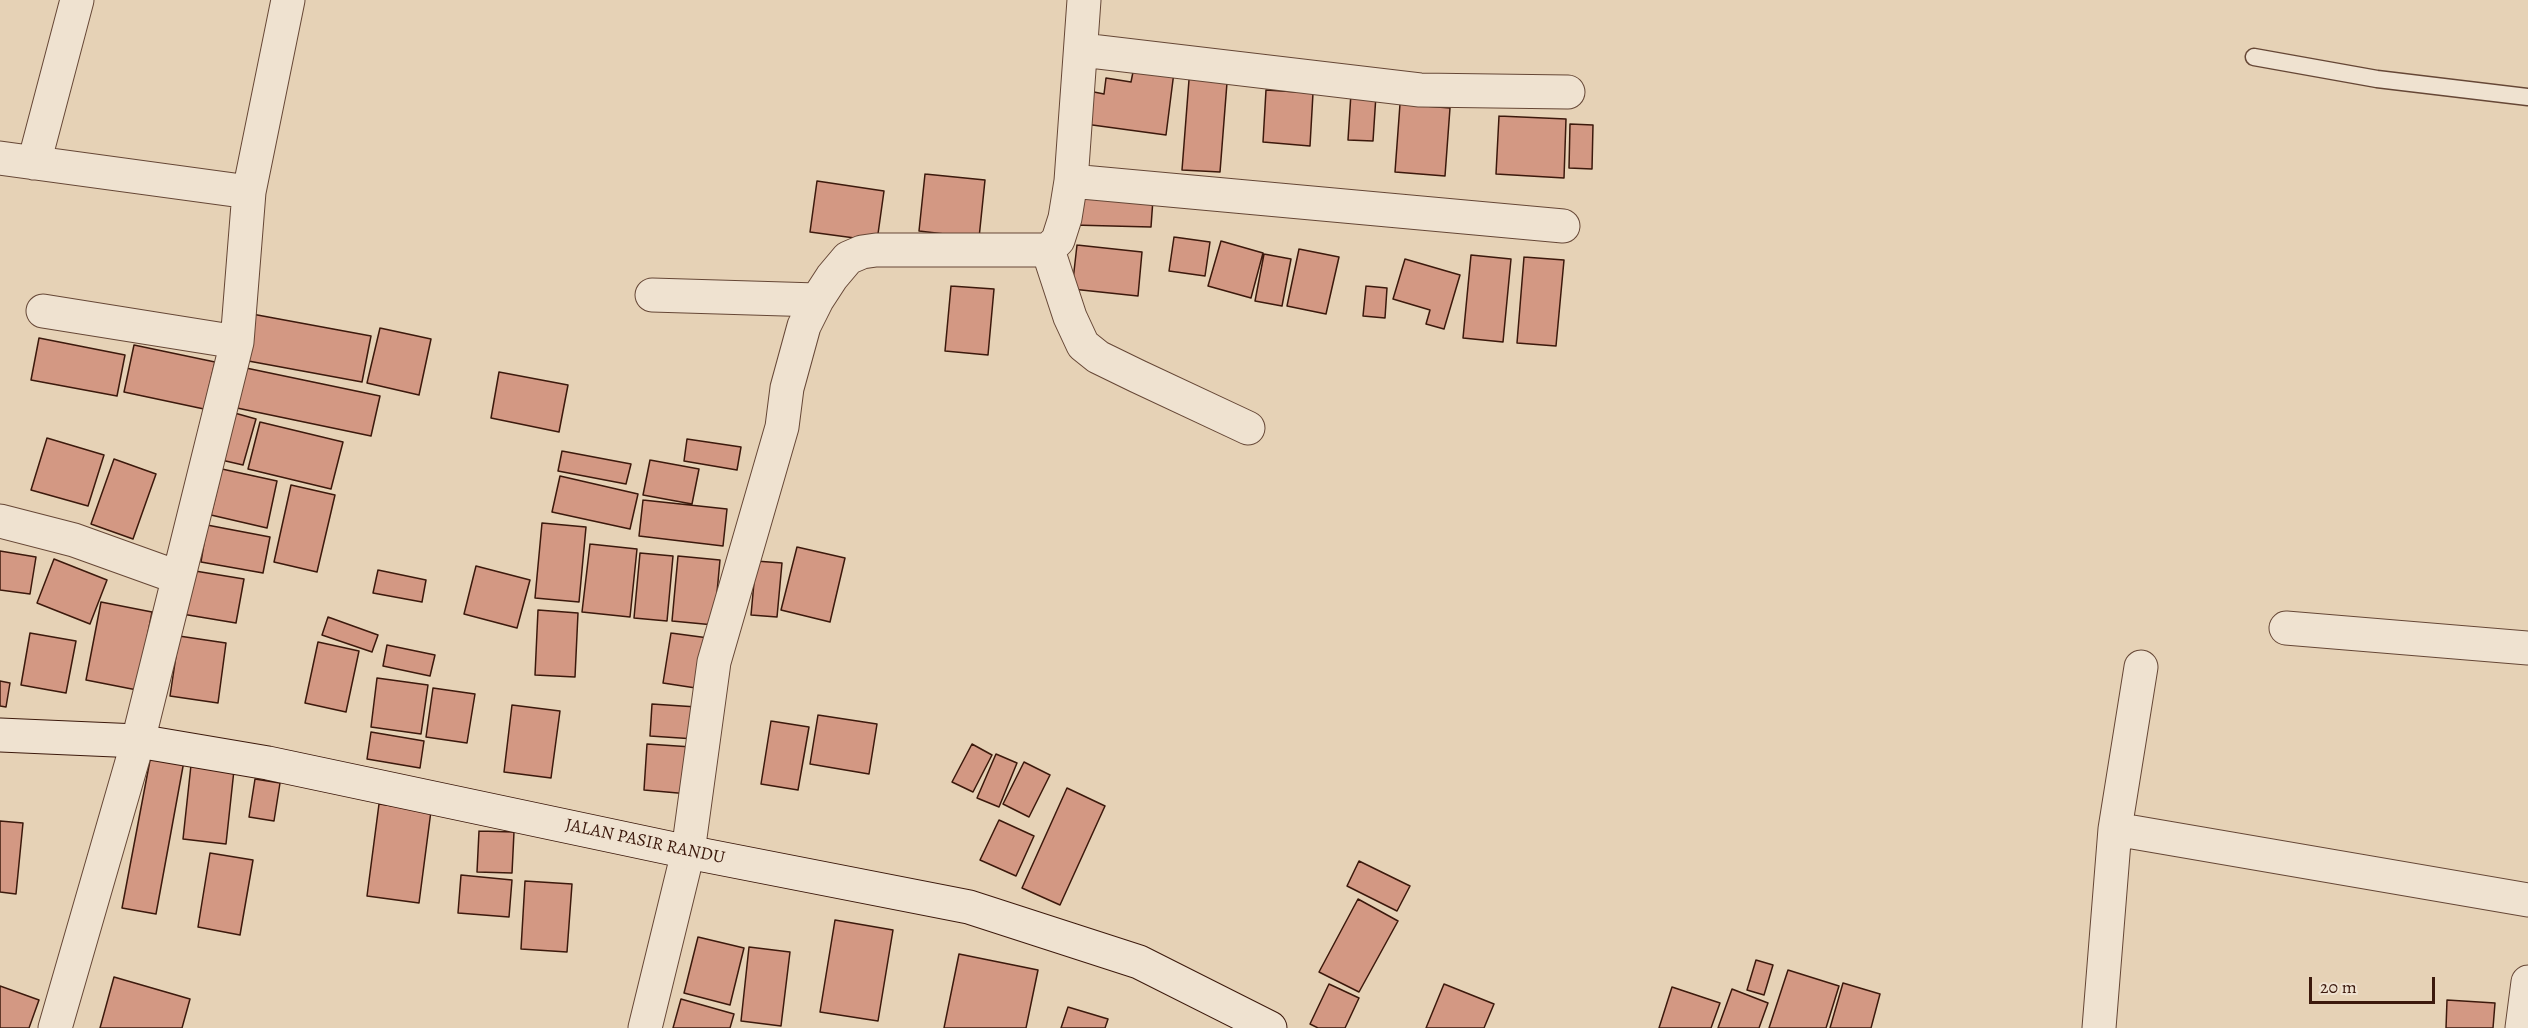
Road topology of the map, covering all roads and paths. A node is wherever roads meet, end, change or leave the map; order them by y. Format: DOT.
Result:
graph roads {
  1 [pos="77,0"];
  2 [pos="288,0"];
  3 [pos="1084,0"];
  4 [pos="1082,50"];
  5 [pos="2254,57"];
  6 [pos="1568,92"];
  7 [pos="2528,97"];
  8 [pos="0,158"];
  9 [pos="34,163"];
  10 [pos="1071,181"];
  11 [pos="249,192"];
  12 [pos="1563,226"];
  13 [pos="1048,250"];
  14 [pos="652,295"];
  15 [pos="817,300"];
  16 [pos="43,311"];
  17 [pos="237,342"];
  18 [pos="1248,428"];
  19 [pos="0,521"];
  20 [pos="177,577"];
  21 [pos="2286,628"];
  22 [pos="2528,648"];
  23 [pos="2141,668"];
  24 [pos="0,735"];
  25 [pos="138,741"];
  26 [pos="2115,828"];
  27 [pos="688,852"];
  28 [pos="2528,900"];
  29 [pos="2528,982"];
  30 [pos="55,1028"];
  31 [pos="645,1028"];
  32 [pos="1270,1028"];
  33 [pos="2099,1028"];
  34 [pos="2522,1028"];
  1 -- 9 [label="street"];
  2 -- 11 [label="street"];
  3 -- 4 [label="street"];
  4 -- 6 [label="street"];
  4 -- 10 [label="street"];
  5 -- 7 [label="lane"];
  8 -- 9 [label="street"];
  9 -- 11 [label="street"];
  10 -- 12 [label="street"];
  10 -- 13 [label="street"];
  11 -- 17 [label="street"];
  13 -- 15 [label="street"];
  13 -- 18 [label="street"];
  14 -- 15 [label="street"];
  15 -- 27 [label="street"];
  16 -- 17 [label="street"];
  17 -- 20 [label="street"];
  19 -- 20 [label="street"];
  20 -- 25 [label="street"];
  21 -- 22 [label="street"];
  23 -- 26 [label="street"];
  24 -- 25 [label="street, JALAN PASIR RANDU"];
  25 -- 27 [label="street, JALAN PASIR RANDU"];
  25 -- 30 [label="street"];
  26 -- 28 [label="street"];
  26 -- 33 [label="street"];
  27 -- 31 [label="street"];
  27 -- 32 [label="street, JALAN PASIR RANDU"];
  29 -- 34 [label="street"];
}
